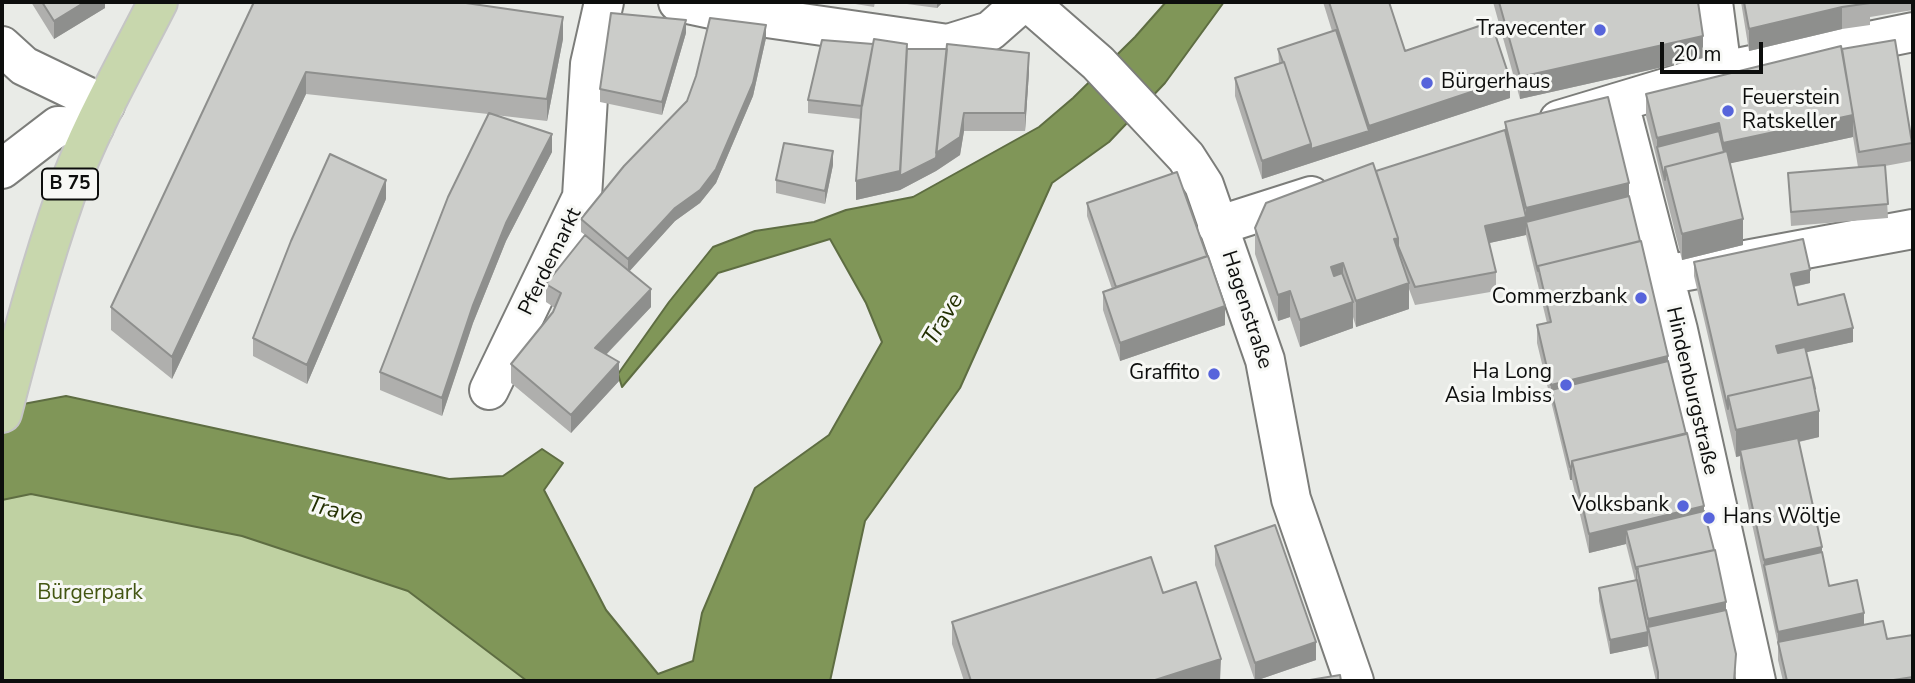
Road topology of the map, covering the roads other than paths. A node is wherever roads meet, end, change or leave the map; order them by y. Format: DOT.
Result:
graph roads {
  1 [pos="158,2"];
  2 [pos="604,2"];
  3 [pos="678,2"];
  4 [pos="1023,2"];
  5 [pos="1028,2"];
  6 [pos="1713,2"];
  7 [pos="727,7"];
  8 [pos="1913,32"];
  9 [pos="2,46"];
  10 [pos="1722,71"];
  11 [pos="1619,103"];
  12 [pos="99,116"];
  13 [pos="1530,129"];
  14 [pos="2,169"];
  15 [pos="1348,185"];
  16 [pos="1217,226"];
  17 [pos="1913,229"];
  18 [pos="1665,275"];
  19 [pos="489,390"];
  20 [pos="2,413"];
  21 [pos="1354,681"];
  22 [pos="1756,681"];
  1 -- 12 [label="main road, B 75"];
  2 -- 19 [label="street, Pferdemarkt"];
  3 -- 7 [label="street"];
  4 -- 7 [label="street"];
  5 -- 16 [label="street, Hagenstraße"];
  6 -- 10 [label="street"];
  8 -- 10 [label="street"];
  9 -- 12 [label="street"];
  10 -- 11 [label="street"];
  11 -- 13 [label="street"];
  11 -- 18 [label="street, Hindenburgstraße"];
  12 -- 14 [label="street"];
  12 -- 20 [label="main road, B 75"];
  15 -- 16 [label="street"];
  16 -- 21 [label="street, Hagenstraße"];
  17 -- 18 [label="street"];
  18 -- 22 [label="street, Hindenburgstraße"];
}
